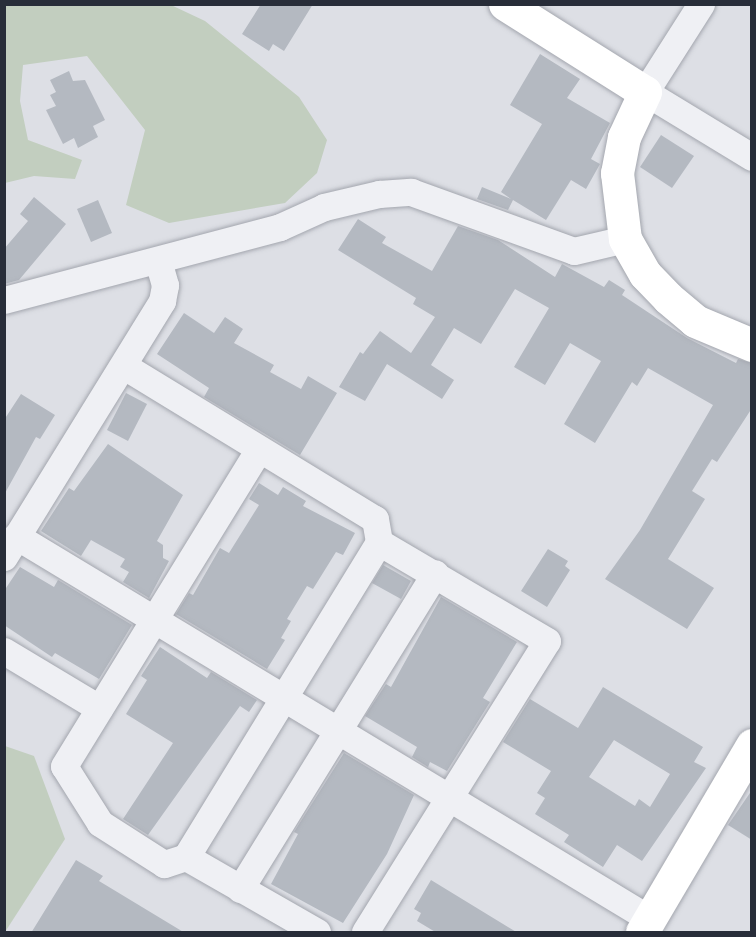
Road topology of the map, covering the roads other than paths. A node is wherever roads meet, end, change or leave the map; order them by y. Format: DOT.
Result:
graph roads {
  1 [pos="505,4"];
  2 [pos="701,4"];
  3 [pos="645,92"];
  4 [pos="752,157"];
  5 [pos="625,238"];
  6 [pos="158,260"];
  7 [pos="4,300"];
  8 [pos="752,345"];
  9 [pos="124,366"];
  10 [pos="259,449"];
  11 [pos="379,542"];
  12 [pos="10,546"];
  13 [pos="435,573"];
  14 [pos="154,619"];
  15 [pos="4,651"];
  16 [pos="284,697"];
  17 [pos="99,708"];
  18 [pos="338,731"];
  19 [pos="752,745"];
  20 [pos="447,796"];
  21 [pos="186,857"];
  22 [pos="240,889"];
  23 [pos="646,926"];
  24 [pos="317,933"];
  25 [pos="365,933"];
  1 -- 3 [label="main road"];
  2 -- 3 [label="street"];
  3 -- 4 [label="street"];
  3 -- 5 [label="main road"];
  5 -- 6 [label="street"];
  5 -- 8 [label="main road"];
  6 -- 7 [label="street"];
  6 -- 9 [label="street"];
  9 -- 10 [label="street"];
  9 -- 12 [label="street"];
  10 -- 11 [label="street"];
  10 -- 14 [label="street"];
  11 -- 13 [label="street"];
  11 -- 16 [label="street"];
  12 -- 14 [label="street"];
  13 -- 18 [label="street"];
  13 -- 20 [label="street"];
  14 -- 16 [label="street"];
  14 -- 17 [label="street"];
  15 -- 17 [label="street"];
  16 -- 18 [label="street"];
  16 -- 21 [label="street"];
  17 -- 21 [label="street"];
  18 -- 20 [label="street"];
  18 -- 22 [label="street"];
  19 -- 23 [label="main road"];
  20 -- 23 [label="street"];
  20 -- 25 [label="street"];
  21 -- 22 [label="street"];
  22 -- 24 [label="street"];
}
